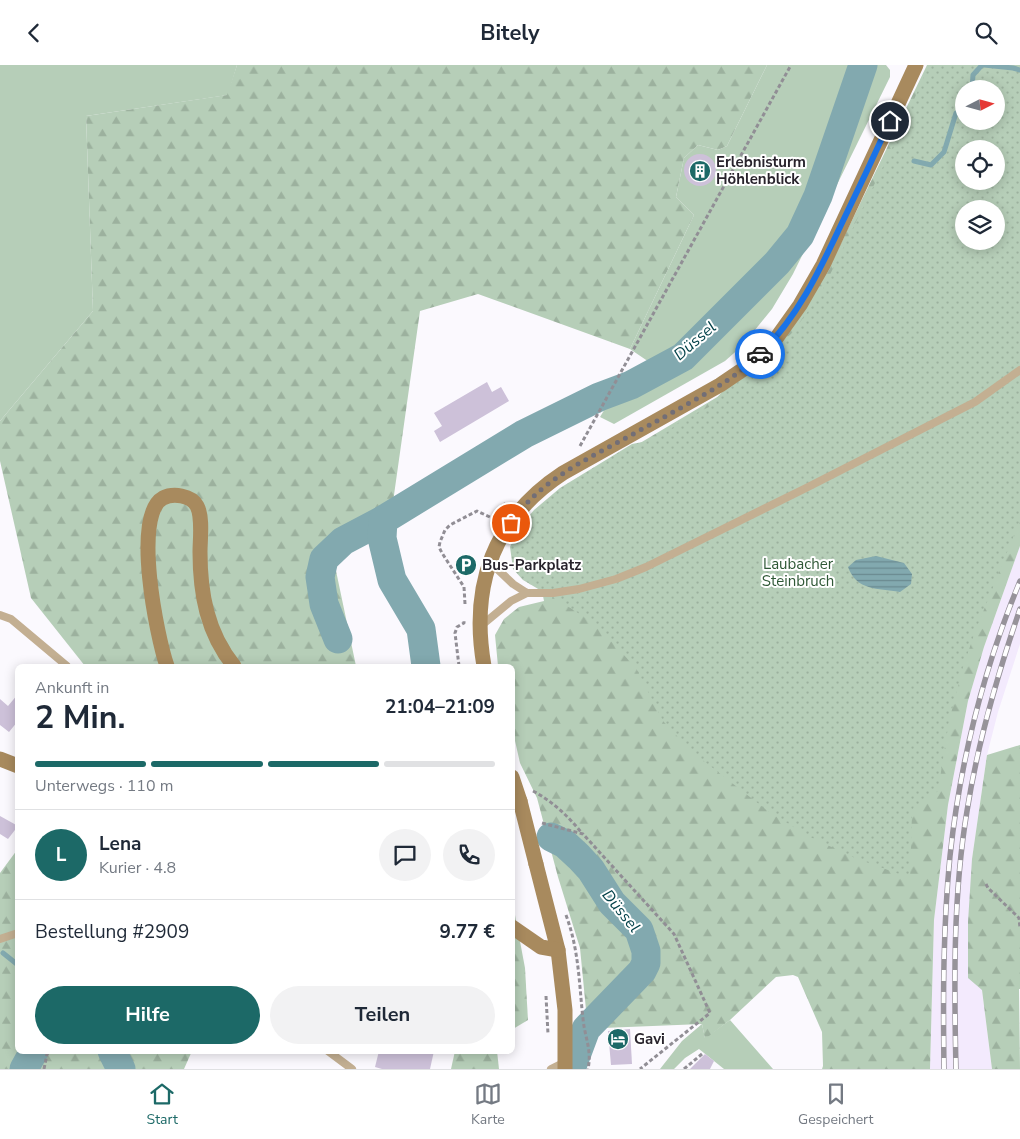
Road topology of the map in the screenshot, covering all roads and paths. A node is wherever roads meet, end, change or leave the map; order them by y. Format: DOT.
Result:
graph roads {
  1 [pos="791,65"];
  2 [pos="916,65"];
  3 [pos="1020,370"];
  4 [pos="588,442"];
  5 [pos="580,447"];
  6 [pos="573,451"];
  7 [pos="508,500"];
  8 [pos="490,562"];
  9 [pos="527,593"];
  10 [pos="464,612"];
  11 [pos="0,615"];
  12 [pos="464,617"];
  13 [pos="479,627"];
  14 [pos="65,664"];
  15 [pos="166,664"];
  16 [pos="233,664"];
  17 [pos="459,664"];
  18 [pos="484,664"];
  19 [pos="0,759"];
  20 [pos="15,765"];
  21 [pos="515,781"];
  22 [pos="515,786"];
  23 [pos="542,823"];
  24 [pos="582,834"];
  25 [pos="986,884"];
  26 [pos="1020,928"];
  27 [pos="515,929"];
  28 [pos="15,934"];
  29 [pos="0,939"];
  30 [pos="558,950"];
  31 [pos="546,993"];
  32 [pos="584,1022"];
  33 [pos="548,1040"];
  34 [pos="47,1054"];
  35 [pos="332,1054"];
  36 [pos="702,1054"];
  37 [pos="565,1066"];
  38 [pos="44,1069"];
  39 [pos="352,1069"];
  40 [pos="551,1069"];
  41 [pos="588,1069"];
  42 [pos="640,1069"];
  43 [pos="684,1069"];
  1 -- 5 [label="path"];
  2 -- 8 [label="main road"];
  3 -- 9 [label="lane"];
  4 -- 5 [label="path"];
  5 -- 6 [label="path"];
  7 -- 10 [label="path"];
  8 -- 9 [label="lane"];
  8 -- 13 [label="main road"];
  9 -- 13 [label="lane"];
  11 -- 14 [label="lane"];
  12 -- 17 [label="path"];
  13 -- 18 [label="main road"];
  15 -- 16 [label="main road"];
  19 -- 20 [label="main road"];
  21 -- 24 [label="path"];
  22 -- 30 [label="main road, bridge"];
  23 -- 24 [label="path"];
  24 -- 42 [label="path"];
  25 -- 26 [label="path"];
  27 -- 30 [label="main road"];
  28 -- 29 [label="lane"];
  30 -- 37 [label="main road"];
  31 -- 33 [label="path"];
  32 -- 41 [label="path"];
  34 -- 38 [label="path"];
  35 -- 39 [label="lane"];
  36 -- 43 [label="path"];
  37 -- 40 [label="lane"];
}
